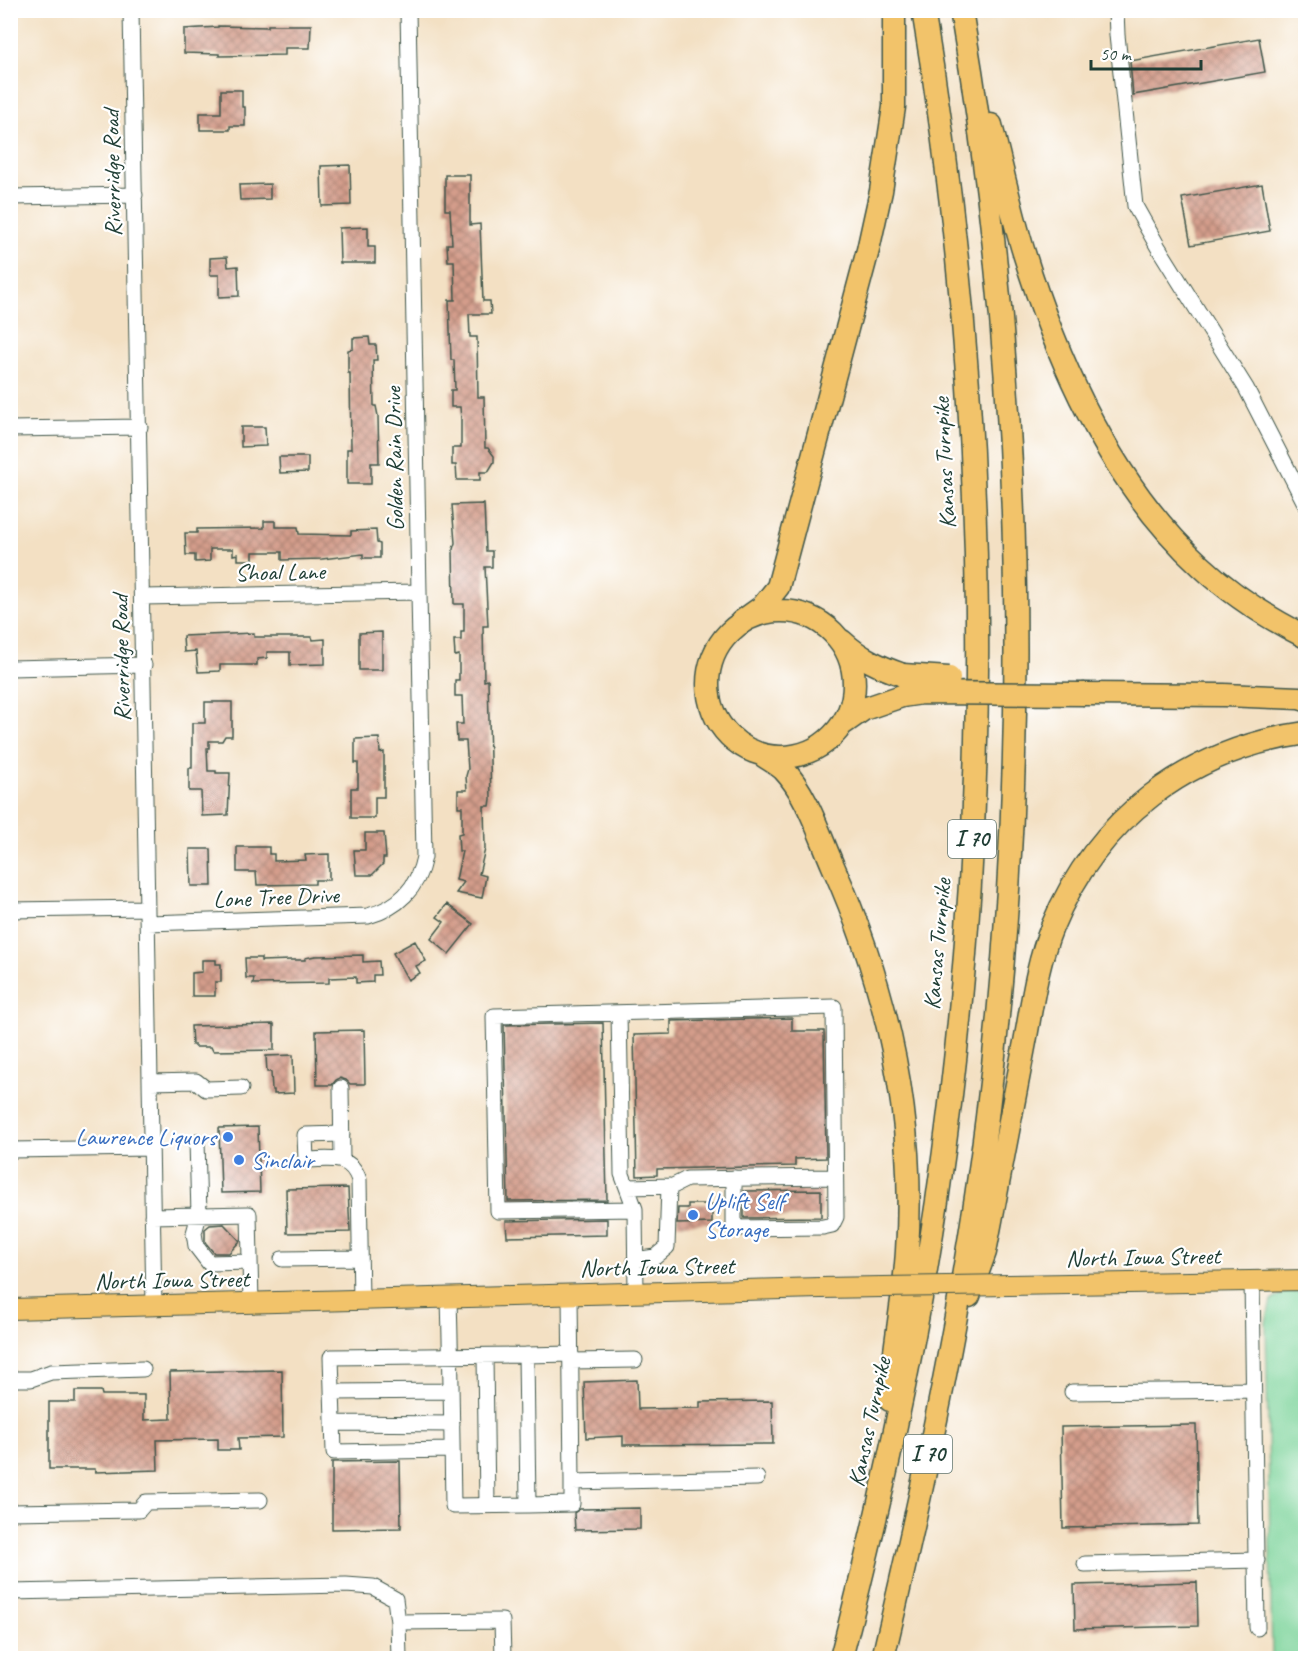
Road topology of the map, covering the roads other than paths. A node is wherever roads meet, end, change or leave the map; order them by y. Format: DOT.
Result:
graph roads {
  1 [pos="131,10"];
  2 [pos="408,10"];
  3 [pos="894,10"];
  4 [pos="923,10"];
  5 [pos="1116,10"];
  6 [pos="962,15"];
  7 [pos="135,195"];
  8 [pos="10,197"];
  9 [pos="140,427"];
  10 [pos="10,429"];
  11 [pos="1305,505"];
  12 [pos="418,592"];
  13 [pos="143,597"];
  14 [pos="741,622"];
  15 [pos="837,636"];
  16 [pos="1305,637"];
  17 [pos="144,665"];
  18 [pos="10,668"];
  19 [pos="1305,683"];
  20 [pos="903,686"];
  21 [pos="1085,687"];
  22 [pos="1305,700"];
  23 [pos="844,723"];
  24 [pos="1305,733"];
  25 [pos="764,756"];
  26 [pos="400,900"];
  27 [pos="10,910"];
  28 [pos="147,915"];
  29 [pos="619,1013"];
  30 [pos="150,1082"];
  31 [pos="241,1088"];
  32 [pos="341,1088"];
  33 [pos="342,1134"];
  34 [pos="197,1141"];
  35 [pos="151,1148"];
  36 [pos="10,1150"];
  37 [pos="342,1160"];
  38 [pos="835,1176"];
  39 [pos="734,1178"];
  40 [pos="669,1186"];
  41 [pos="627,1187"];
  42 [pos="634,1209"];
  43 [pos="199,1215"];
  44 [pos="152,1216"];
  45 [pos="360,1258"];
  46 [pos="282,1259"];
  47 [pos="635,1260"];
  48 [pos="250,1262"];
  49 [pos="1252,1280"];
  50 [pos="1305,1280"];
  51 [pos="636,1293"];
  52 [pos="570,1295"];
  53 [pos="449,1299"];
  54 [pos="361,1301"];
  55 [pos="251,1304"];
  56 [pos="154,1306"];
  57 [pos="10,1309"];
  58 [pos="952,1343"];
  59 [pos="526,1355"];
  60 [pos="451,1356"];
  61 [pos="485,1356"];
  62 [pos="571,1358"];
  63 [pos="635,1360"];
  64 [pos="143,1369"];
  65 [pos="10,1379"];
  66 [pos="1253,1390"];
  67 [pos="451,1391"];
  68 [pos="332,1392"];
  69 [pos="1072,1392"];
  70 [pos="333,1423"];
  71 [pos="452,1424"];
  72 [pos="452,1450"];
  73 [pos="758,1478"];
  74 [pos="572,1482"];
  75 [pos="884,1483"];
  76 [pos="260,1500"];
  77 [pos="528,1505"];
  78 [pos="487,1506"];
  79 [pos="10,1512"];
  80 [pos="1257,1560"];
  81 [pos="1085,1564"];
  82 [pos="10,1592"];
  83 [pos="398,1622"];
  84 [pos="1257,1628"];
  85 [pos="399,1659"];
  86 [pos="503,1659"];
  87 [pos="841,1659"];
  88 [pos="883,1659"];
  1 -- 7 [label="street, Riverridge Road"];
  2 -- 12 [label="street, Golden Rain Drive"];
  3 -- 14 [label="highway"];
  4 -- 75 [label="highway, Kansas Turnpike / I 70"];
  5 -- 11 [label="street"];
  6 -- 16 [label="highway"];
  6 -- 58 [label="highway, I 70"];
  7 -- 8 [label="street"];
  7 -- 9 [label="street, Riverridge Road"];
  9 -- 10 [label="street"];
  9 -- 13 [label="street, Riverridge Road"];
  12 -- 13 [label="street, Shoal Lane"];
  12 -- 26 [label="street, Golden Rain Drive"];
  13 -- 17 [label="street, Riverridge Road"];
  14 -- 15 [label="highway"];
  14 -- 25 [label="highway"];
  15 -- 20 [label="highway"];
  15 -- 23 [label="highway"];
  17 -- 18 [label="street"];
  17 -- 28 [label="street, Riverridge Road"];
  19 -- 21 [label="highway"];
  20 -- 21 [label="highway, bridge"];
  20 -- 23 [label="highway"];
  21 -- 22 [label="highway"];
  23 -- 25 [label="highway"];
  24 -- 58 [label="highway"];
  25 -- 75 [label="highway"];
  26 -- 28 [label="street, Lone Tree Drive"];
  27 -- 28 [label="street, Lone Tree Drive"];
  28 -- 30 [label="street, Riverridge Road"];
  29 -- 38 [label="street"];
  29 -- 41 [label="street"];
  29 -- 42 [label="street"];
  30 -- 31 [label="street"];
  30 -- 35 [label="street, Riverridge Road"];
  32 -- 33 [label="street"];
  33 -- 37 [label="street"];
  33 -- 37 [label="street"];
  34 -- 43 [label="street"];
  35 -- 36 [label="street"];
  35 -- 44 [label="street, Riverridge Road"];
  37 -- 45 [label="street"];
  38 -- 39 [label="street"];
  38 -- 39 [label="street"];
  39 -- 40 [label="street"];
  40 -- 41 [label="street"];
  40 -- 47 [label="street"];
  41 -- 42 [label="street"];
  42 -- 47 [label="street"];
  43 -- 44 [label="street"];
  43 -- 48 [label="street"];
  43 -- 48 [label="street"];
  44 -- 56 [label="street, Riverridge Road"];
  45 -- 46 [label="street"];
  45 -- 54 [label="street"];
  47 -- 51 [label="street"];
  48 -- 55 [label="street"];
  49 -- 50 [label="main road, North Iowa Street"];
  49 -- 51 [label="main road, North Iowa Street, bridge"];
  49 -- 66 [label="street"];
  51 -- 52 [label="main road, North Iowa Street"];
  52 -- 53 [label="main road, North Iowa Street"];
  52 -- 62 [label="street"];
  53 -- 54 [label="main road, North Iowa Street"];
  53 -- 60 [label="street"];
  54 -- 55 [label="main road, North Iowa Street"];
  55 -- 56 [label="main road, North Iowa Street"];
  56 -- 57 [label="main road, North Iowa Street"];
  58 -- 88 [label="highway, I 70"];
  59 -- 61 [label="street"];
  59 -- 62 [label="street"];
  59 -- 77 [label="street"];
  60 -- 61 [label="street"];
  60 -- 67 [label="street"];
  60 -- 68 [label="street"];
  61 -- 78 [label="street"];
  62 -- 63 [label="street"];
  62 -- 74 [label="street"];
  64 -- 65 [label="street"];
  66 -- 69 [label="street"];
  66 -- 80 [label="street"];
  67 -- 68 [label="street"];
  67 -- 71 [label="street"];
  68 -- 70 [label="street"];
  70 -- 71 [label="street"];
  70 -- 72 [label="street"];
  71 -- 72 [label="street"];
  72 -- 78 [label="street"];
  73 -- 74 [label="street"];
  74 -- 77 [label="street"];
  75 -- 87 [label="highway, Kansas Turnpike / I 70"];
  76 -- 79 [label="street"];
  77 -- 78 [label="street"];
  80 -- 81 [label="street"];
  80 -- 84 [label="street"];
  82 -- 83 [label="street"];
  83 -- 85 [label="street"];
  83 -- 86 [label="street"];
}
